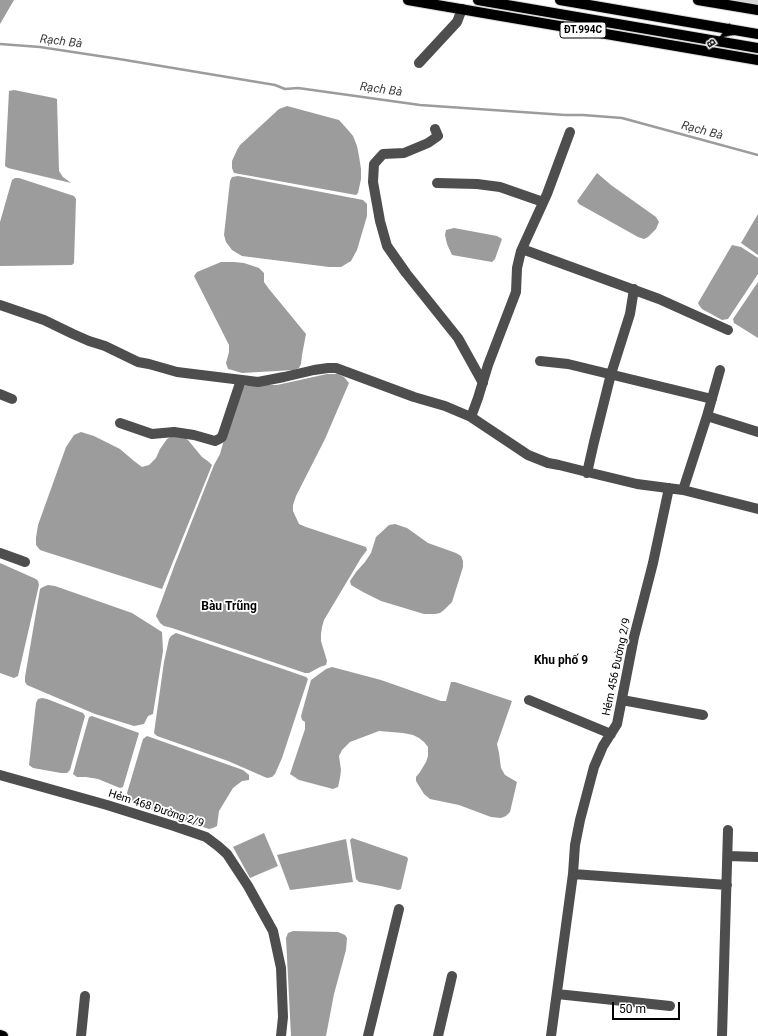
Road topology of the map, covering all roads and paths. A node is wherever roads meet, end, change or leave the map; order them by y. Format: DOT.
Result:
graph roads {
  1 [pos="408,0"];
  2 [pos="478,0"];
  3 [pos="560,0"];
  4 [pos="698,0"];
  5 [pos="462,9"];
  6 [pos="758,10"];
  7 [pos="758,34"];
  8 [pos="758,48"];
  9 [pos="758,60"];
  10 [pos="419,63"];
  11 [pos="435,128"];
  12 [pos="570,132"];
  13 [pos="437,183"];
  14 [pos="543,202"];
  15 [pos="522,249"];
  16 [pos="634,289"];
  17 [pos="0,305"];
  18 [pos="728,330"];
  19 [pos="540,361"];
  20 [pos="720,370"];
  21 [pos="611,374"];
  22 [pos="241,380"];
  23 [pos="483,383"];
  24 [pos="0,394"];
  25 [pos="12,399"];
  26 [pos="712,399"];
  27 [pos="707,416"];
  28 [pos="471,418"];
  29 [pos="120,423"];
  30 [pos="758,432"];
  31 [pos="587,472"];
  32 [pos="669,488"];
  33 [pos="683,490"];
  34 [pos="758,509"];
  35 [pos="0,553"];
  36 [pos="25,562"];
  37 [pos="529,700"];
  38 [pos="622,700"];
  39 [pos="703,715"];
  40 [pos="611,734"];
  41 [pos="0,775"];
  42 [pos="728,830"];
  43 [pos="728,856"];
  44 [pos="758,857"];
  45 [pos="573,874"];
  46 [pos="727,885"];
  47 [pos="399,909"];
  48 [pos="452,976"];
  49 [pos="557,994"];
  50 [pos="85,996"];
  51 [pos="670,1006"];
  52 [pos="0,1035"];
  53 [pos="3,1036"];
  54 [pos="82,1036"];
  55 [pos="281,1036"];
  56 [pos="368,1036"];
  57 [pos="438,1036"];
  58 [pos="551,1036"];
  59 [pos="722,1036"];
  1 -- 5 [label="main road, ĐT.994C"];
  2 -- 8 [label="main road, ĐT.994C"];
  3 -- 7 [label="main road, ĐT.994C"];
  4 -- 6 [label="main road"];
  5 -- 9 [label="main road, ĐT.994C"];
  5 -- 10 [label="street"];
  11 -- 23 [label="street"];
  12 -- 14 [label="street"];
  13 -- 14 [label="street"];
  14 -- 15 [label="street"];
  15 -- 16 [label="street"];
  15 -- 23 [label="street"];
  16 -- 18 [label="street"];
  16 -- 21 [label="street"];
  17 -- 22 [label="street"];
  19 -- 21 [label="street"];
  20 -- 26 [label="street"];
  21 -- 26 [label="street"];
  21 -- 31 [label="street"];
  22 -- 28 [label="street"];
  22 -- 29 [label="street"];
  23 -- 28 [label="street"];
  24 -- 25 [label="street"];
  26 -- 27 [label="street"];
  27 -- 30 [label="street"];
  27 -- 33 [label="street"];
  28 -- 31 [label="street"];
  31 -- 32 [label="street"];
  32 -- 33 [label="street"];
  32 -- 38 [label="street, Hẻm 456 Đường 2/9"];
  33 -- 34 [label="street"];
  35 -- 36 [label="street"];
  37 -- 40 [label="street"];
  38 -- 39 [label="street"];
  38 -- 40 [label="street, Hẻm 456 Đường 2/9"];
  40 -- 45 [label="street, Hẻm 456 Đường 2/9"];
  41 -- 55 [label="street, Hẻm 468 Đường 2/9"];
  42 -- 43 [label="street"];
  43 -- 44 [label="street"];
  43 -- 46 [label="street"];
  45 -- 46 [label="street"];
  45 -- 49 [label="street, Hẻm 456 Đường 2/9"];
  46 -- 59 [label="street"];
  47 -- 56 [label="street"];
  48 -- 57 [label="street"];
  49 -- 51 [label="street"];
  49 -- 58 [label="street, Hẻm 456 Đường 2/9"];
  50 -- 54 [label="street"];
  52 -- 53 [label="main road"];
}
